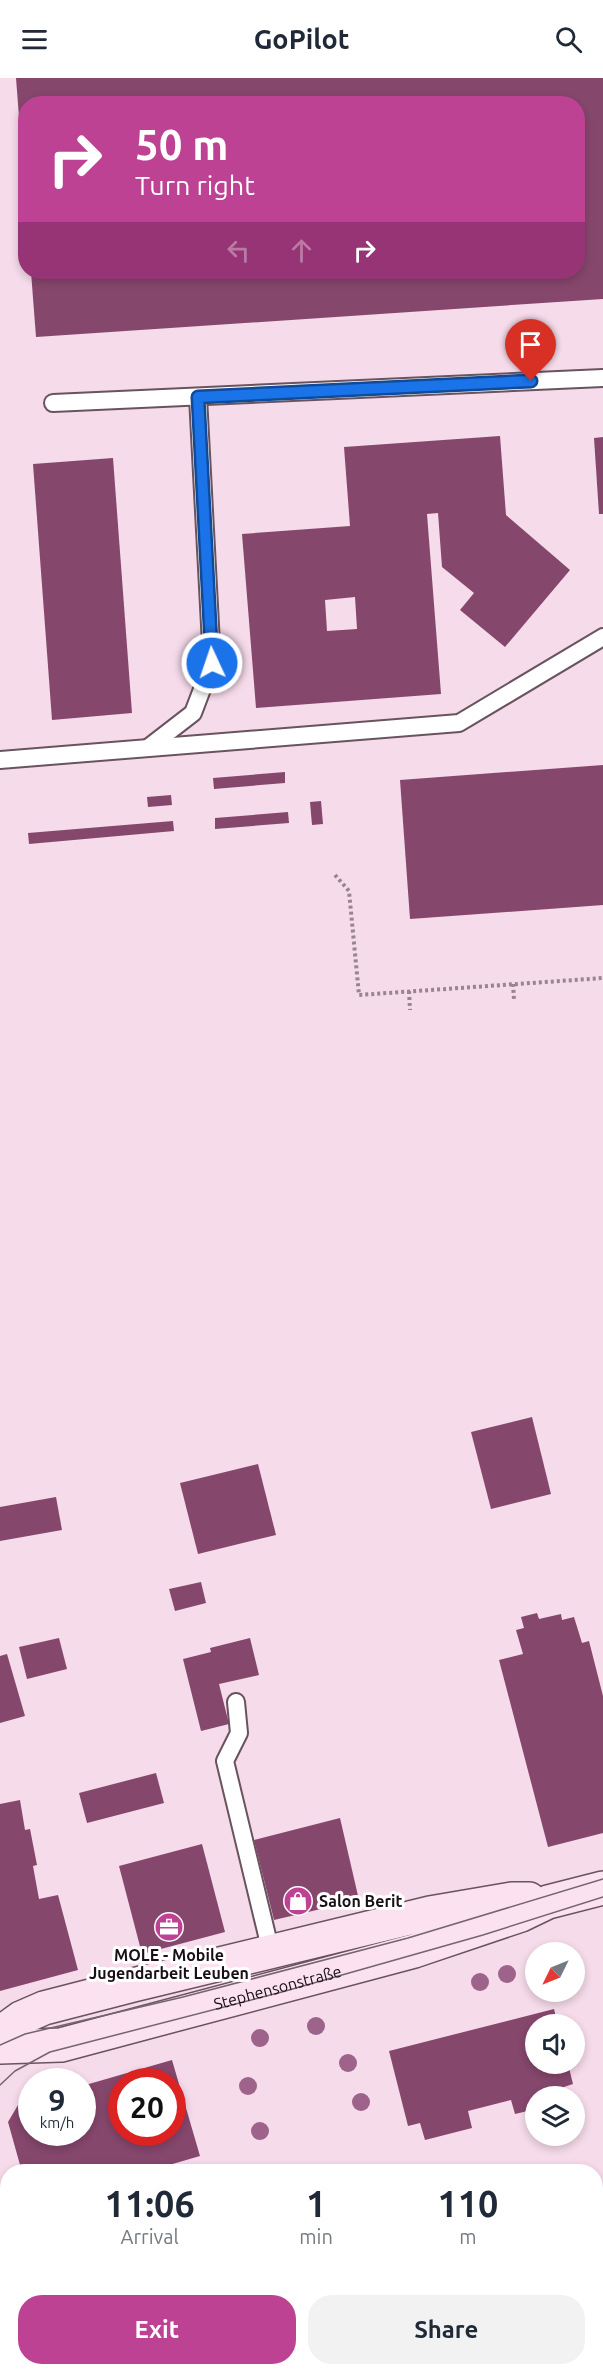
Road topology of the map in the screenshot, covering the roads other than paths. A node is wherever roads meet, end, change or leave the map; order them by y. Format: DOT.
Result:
graph roads {
  1 [pos="603,378"];
  2 [pos="198,397"];
  3 [pos="53,403"];
  4 [pos="603,637"];
  5 [pos="148,747"];
  6 [pos="0,760"];
  7 [pos="236,1702"];
  8 [pos="603,1888"];
  9 [pos="548,1902"];
  10 [pos="271,1952"];
  11 [pos="0,2033"];
  12 [pos="0,2047"];
  1 -- 2 [label="lane"];
  2 -- 3 [label="lane"];
  2 -- 5 [label="lane"];
  4 -- 5 [label="lane"];
  5 -- 6 [label="lane"];
  7 -- 10 [label="lane"];
  8 -- 9 [label="street, Stephensonstraße"];
  9 -- 10 [label="street, Stephensonstraße"];
  9 -- 12 [label="street, Stephensonstraße"];
  10 -- 11 [label="street, Stephensonstraße"];
}
